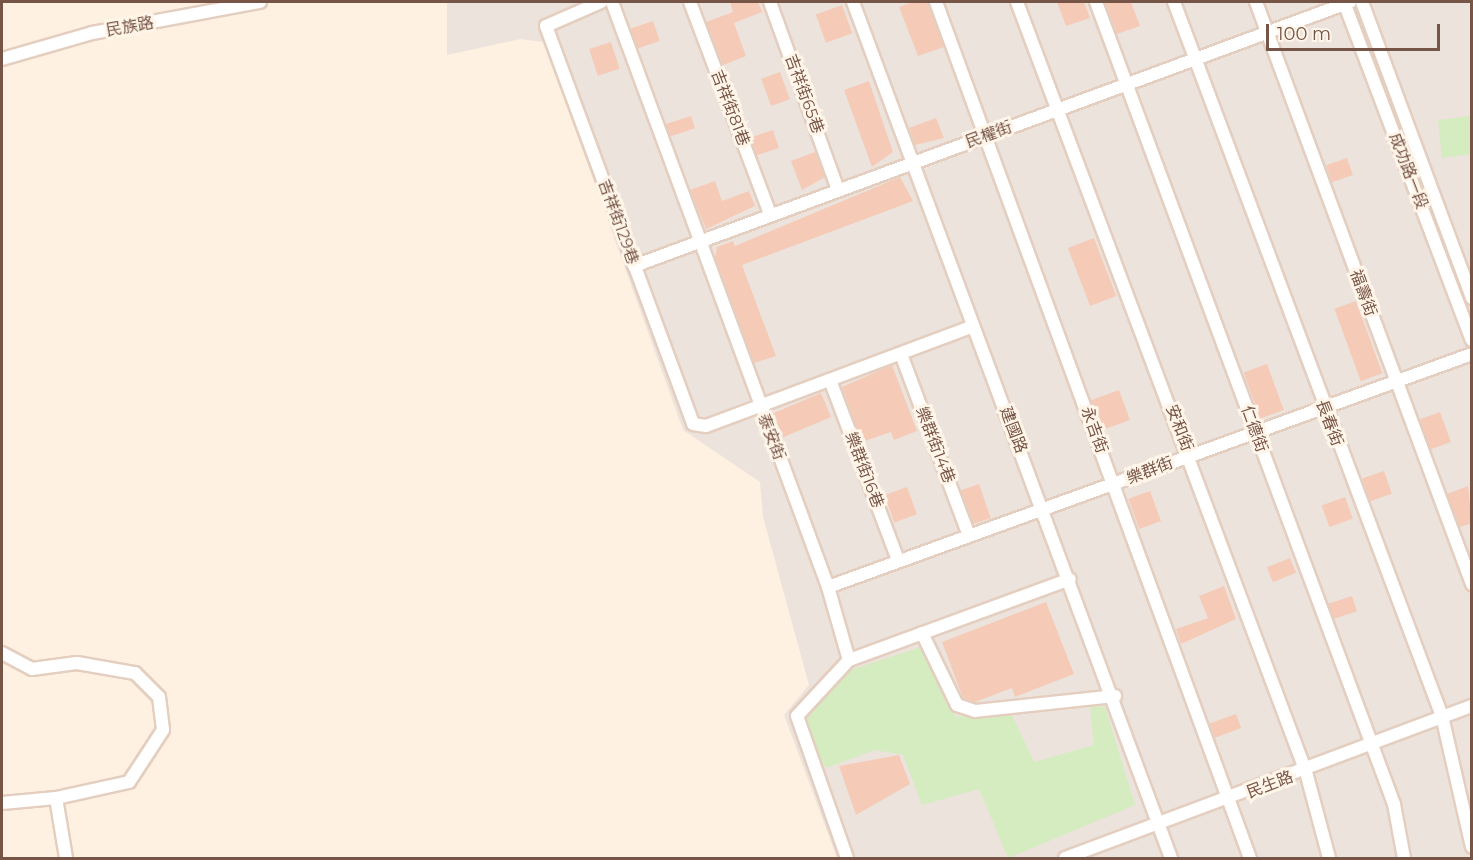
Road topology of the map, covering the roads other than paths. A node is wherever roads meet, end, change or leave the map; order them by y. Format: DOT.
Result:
graph roads {
  1 [pos="260,2"];
  2 [pos="601,2"];
  3 [pos="612,2"];
  4 [pos="690,2"];
  5 [pos="770,2"];
  6 [pos="853,2"];
  7 [pos="936,2"];
  8 [pos="1017,2"];
  9 [pos="1096,2"];
  10 [pos="1174,2"];
  11 [pos="1256,2"];
  12 [pos="1346,2"];
  13 [pos="1362,2"];
  14 [pos="1268,32"];
  15 [pos="2,58"];
  16 [pos="1196,59"];
  17 [pos="1128,84"];
  18 [pos="1057,109"];
  19 [pos="986,137"];
  20 [pos="912,161"];
  21 [pos="837,187"];
  22 [pos="770,214"];
  23 [pos="698,241"];
  24 [pos="634,266"];
  25 [pos="1472,298"];
  26 [pos="973,326"];
  27 [pos="1472,340"];
  28 [pos="901,354"];
  29 [pos="1472,354"];
  30 [pos="830,380"];
  31 [pos="1396,381"];
  32 [pos="759,405"];
  33 [pos="1322,407"];
  34 [pos="1255,434"];
  35 [pos="1190,456"];
  36 [pos="1115,485"];
  37 [pos="1044,511"];
  38 [pos="969,536"];
  39 [pos="898,560"];
  40 [pos="1070,579"];
  41 [pos="1472,584"];
  42 [pos="828,586"];
  43 [pos="922,633"];
  44 [pos="2,653"];
  45 [pos="849,660"];
  46 [pos="1115,696"];
  47 [pos="1472,706"];
  48 [pos="1442,716"];
  49 [pos="1368,742"];
  50 [pos="1306,771"];
  51 [pos="56,798"];
  52 [pos="1232,800"];
  53 [pos="2,803"];
  54 [pos="1160,823"];
  55 [pos="1472,847"];
  56 [pos="1087,855"];
  57 [pos="66,858"];
  58 [pos="847,858"];
  59 [pos="1065,858"];
  60 [pos="1171,858"];
  61 [pos="1250,858"];
  62 [pos="1329,858"];
  63 [pos="1404,858"];
  1 -- 15 [label="street, 民族路"];
  2 -- 24 [label="street, 吉祥街129巷"];
  3 -- 23 [label="street, 泰安街"];
  4 -- 22 [label="street, 吉祥街81巷"];
  5 -- 21 [label="street, 吉祥街65巷"];
  6 -- 20 [label="street, 建國路"];
  7 -- 19 [label="street, 永吉街"];
  8 -- 18 [label="street, 安和街"];
  9 -- 17 [label="street, 仁德街"];
  10 -- 16 [label="street, 長春街"];
  11 -- 14 [label="street, 福壽街"];
  12 -- 14 [label="street, 民權街"];
  12 -- 27 [label="street, 成功路一段"];
  13 -- 25 [label="street, 成功路一段"];
  14 -- 16 [label="street, 民權街"];
  14 -- 31 [label="street, 福壽街"];
  16 -- 17 [label="street, 民權街"];
  16 -- 33 [label="street, 長春街"];
  17 -- 18 [label="street, 民權街"];
  17 -- 34 [label="street, 仁德街"];
  18 -- 19 [label="street, 民權街"];
  18 -- 35 [label="street, 安和街"];
  19 -- 20 [label="street, 民權街"];
  19 -- 36 [label="street, 永吉街"];
  20 -- 21 [label="street, 民權街"];
  20 -- 26 [label="street, 建國路"];
  21 -- 22 [label="street, 民權街"];
  22 -- 23 [label="street, 民權街"];
  23 -- 24 [label="street, 民權街"];
  23 -- 32 [label="street, 泰安街"];
  24 -- 32 [label="street, 吉祥街129巷"];
  26 -- 28 [label="street"];
  26 -- 37 [label="street, 建國路"];
  28 -- 30 [label="street"];
  28 -- 38 [label="street, 樂群街14巷"];
  29 -- 31 [label="street, 樂群街"];
  30 -- 32 [label="street"];
  30 -- 39 [label="street, 樂群街16巷"];
  31 -- 33 [label="street, 樂群街"];
  31 -- 41 [label="street, 福壽街"];
  32 -- 42 [label="street, 泰安街"];
  33 -- 34 [label="street, 樂群街"];
  33 -- 48 [label="street, 長春街"];
  34 -- 35 [label="street, 樂群街"];
  34 -- 49 [label="street, 仁德街"];
  35 -- 36 [label="street, 樂群街"];
  35 -- 50 [label="street, 安和街"];
  36 -- 37 [label="street, 樂群街"];
  36 -- 52 [label="street, 永吉街"];
  37 -- 38 [label="street, 樂群街"];
  37 -- 40 [label="street, 建國路"];
  38 -- 39 [label="street, 樂群街"];
  39 -- 42 [label="street, 樂群街"];
  40 -- 43 [label="street"];
  40 -- 46 [label="street, 建國路"];
  42 -- 45 [label="street, 泰安街"];
  43 -- 45 [label="street"];
  43 -- 46 [label="street"];
  44 -- 51 [label="street"];
  45 -- 58 [label="street"];
  46 -- 54 [label="street, 建國路"];
  47 -- 48 [label="street, 民生路"];
  48 -- 49 [label="street, 民生路"];
  48 -- 55 [label="street, 長春街"];
  49 -- 50 [label="street, 民生路"];
  49 -- 63 [label="street, 仁德街"];
  50 -- 52 [label="street, 民生路"];
  50 -- 62 [label="street, 安和街"];
  51 -- 53 [label="street"];
  51 -- 57 [label="street"];
  52 -- 54 [label="street, 民生路"];
  52 -- 61 [label="street, 永吉街"];
  54 -- 56 [label="street, 民生路"];
  54 -- 60 [label="street, 建國路"];
  56 -- 59 [label="street, 民生路"];
}
